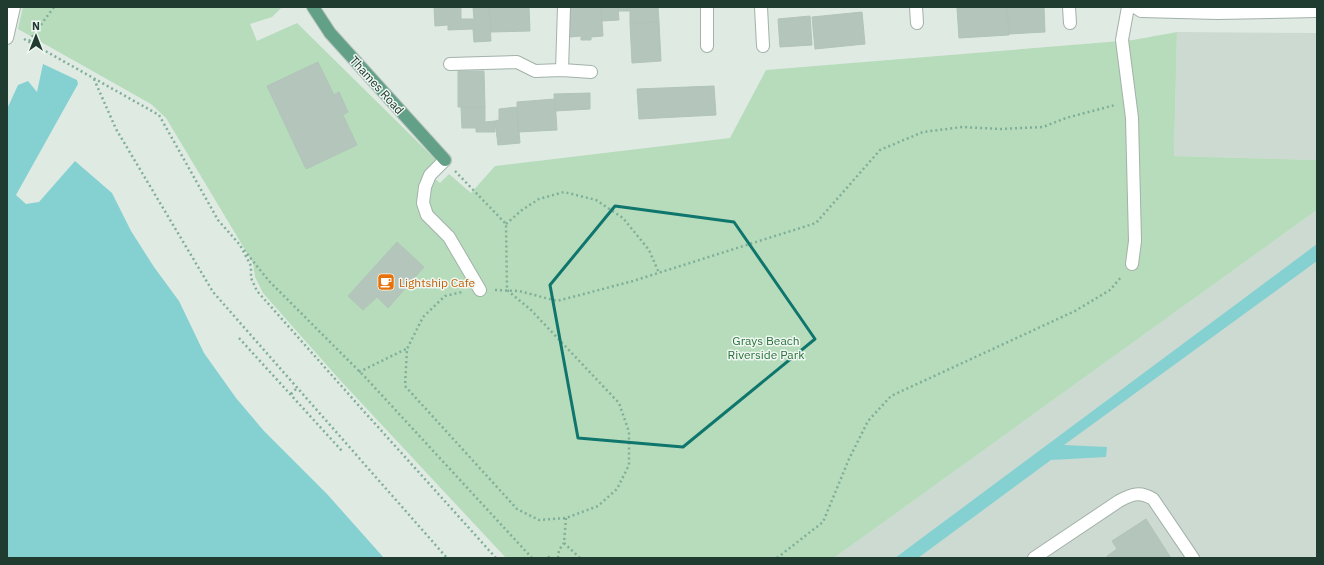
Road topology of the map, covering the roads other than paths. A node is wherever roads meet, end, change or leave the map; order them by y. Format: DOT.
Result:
graph roads {
  1 [pos="14,7"];
  2 [pos="313,7"];
  3 [pos="564,7"];
  4 [pos="708,7"];
  5 [pos="761,7"];
  6 [pos="916,7"];
  7 [pos="1069,7"];
  8 [pos="1128,7"];
  9 [pos="1138,9"];
  10 [pos="1216,10"];
  11 [pos="1317,11"];
  12 [pos="917,24"];
  13 [pos="1070,24"];
  14 [pos="8,35"];
  15 [pos="708,46"];
  16 [pos="763,46"];
  17 [pos="450,64"];
  18 [pos="562,70"];
  19 [pos="591,72"];
  20 [pos="444,160"];
  21 [pos="1132,264"];
  22 [pos="480,290"];
  23 [pos="1034,558"];
  24 [pos="1193,558"];
  1 -- 14 [label="street"];
  2 -- 20 [label="main road, Thames Road"];
  3 -- 18 [label="street"];
  4 -- 15 [label="street"];
  5 -- 16 [label="street"];
  6 -- 12 [label="street"];
  7 -- 13 [label="street"];
  8 -- 21 [label="street"];
  9 -- 10 [label="street"];
  10 -- 11 [label="street"];
  17 -- 18 [label="street"];
  18 -- 19 [label="street"];
  20 -- 22 [label="street"];
  23 -- 24 [label="street"];
}
